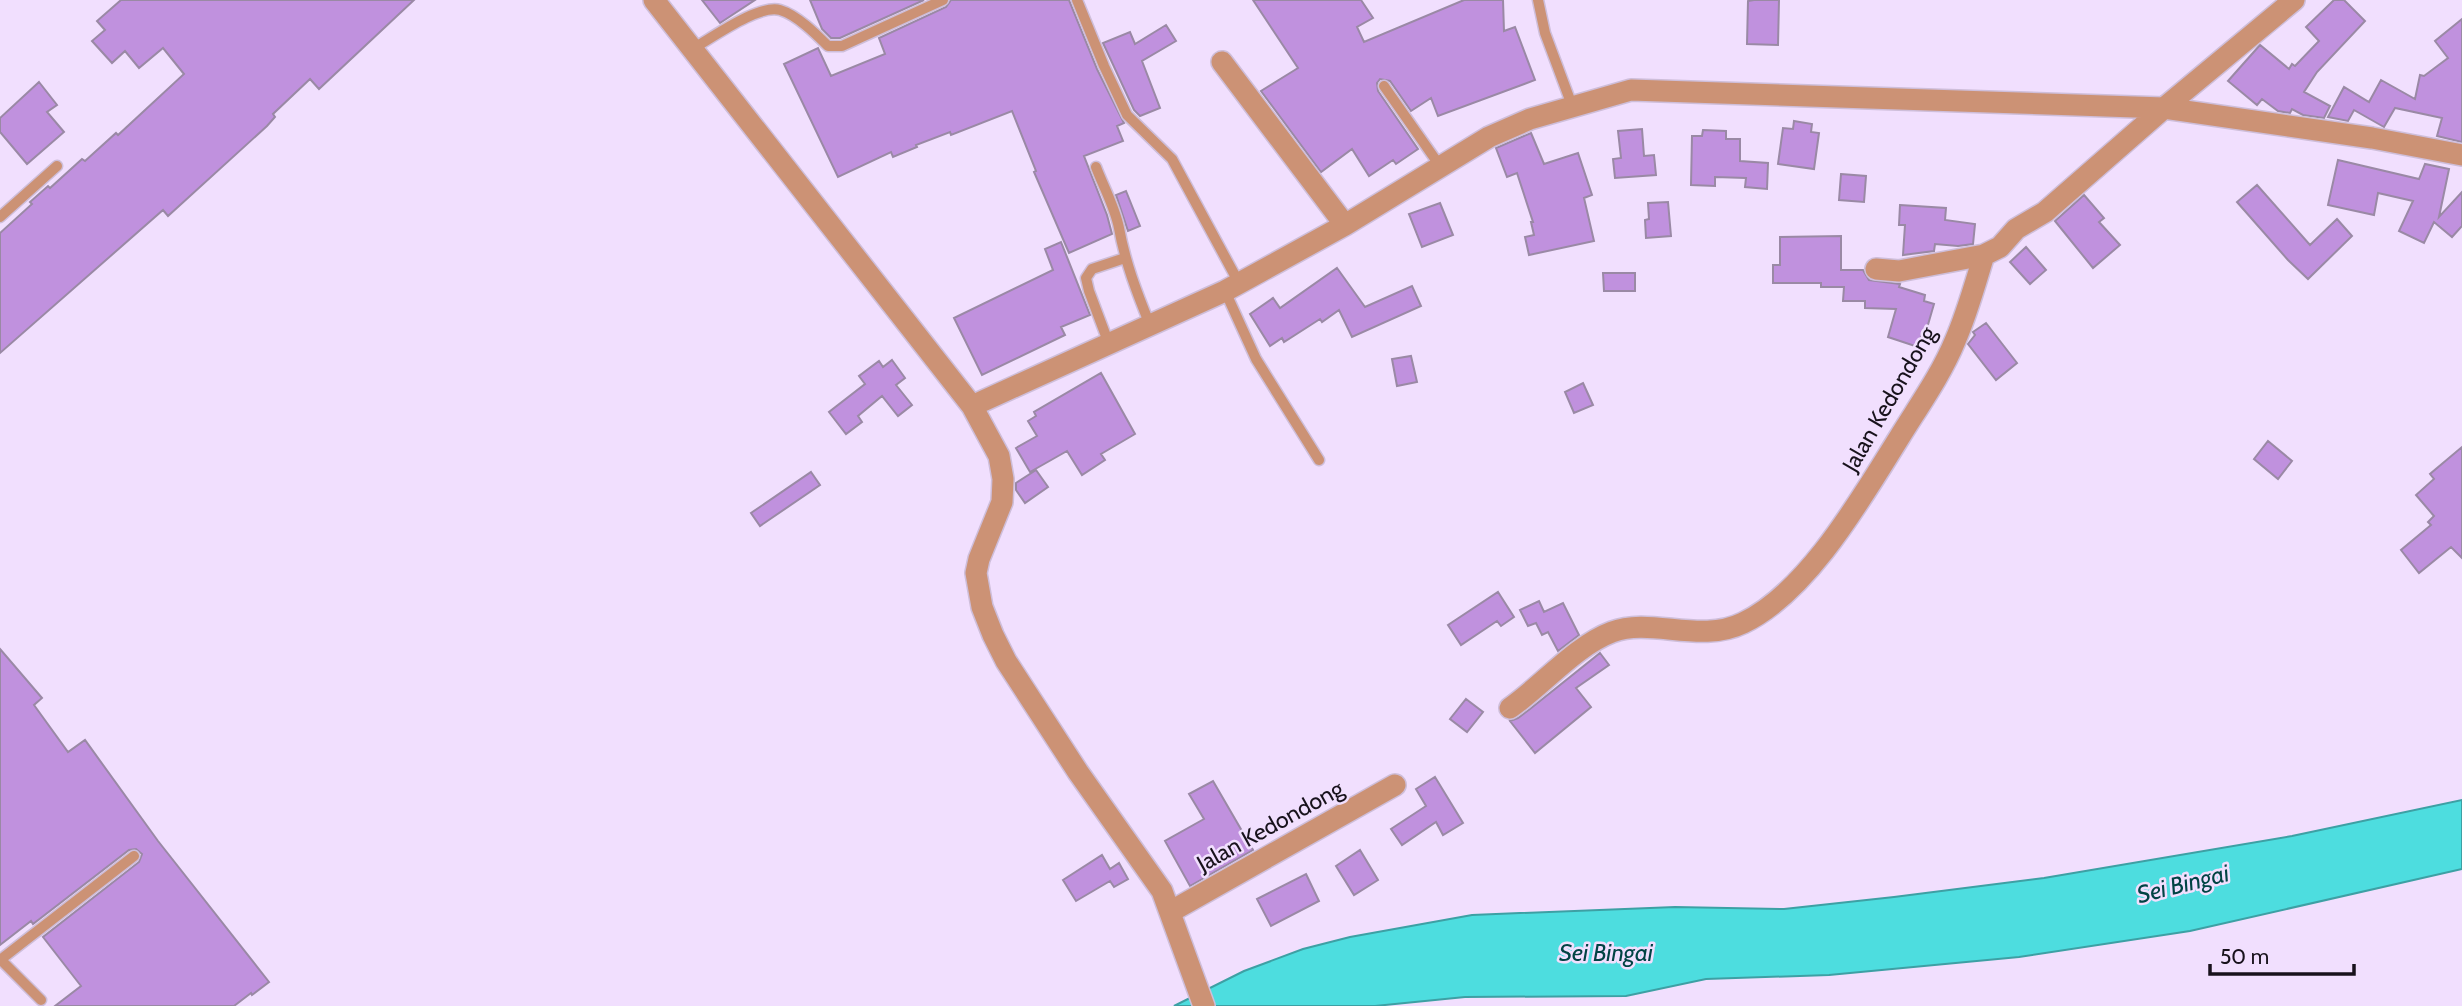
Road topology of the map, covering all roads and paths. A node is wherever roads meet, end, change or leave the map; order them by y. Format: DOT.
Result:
graph roads {
  1 [pos="654,0"];
  2 [pos="943,0"];
  3 [pos="1077,0"];
  4 [pos="1538,0"];
  5 [pos="2294,0"];
  6 [pos="692,49"];
  7 [pos="1222,62"];
  8 [pos="1384,86"];
  9 [pos="1573,108"];
  10 [pos="2164,108"];
  11 [pos="2462,155"];
  12 [pos="57,166"];
  13 [pos="1440,166"];
  14 [pos="1096,167"];
  15 [pos="0,217"];
  16 [pos="1345,225"];
  17 [pos="1984,255"];
  18 [pos="1125,258"];
  19 [pos="1876,268"];
  20 [pos="1232,287"];
  21 [pos="1150,325"];
  22 [pos="1109,344"];
  23 [pos="972,405"];
  24 [pos="1319,460"];
  25 [pos="1510,708"];
  26 [pos="1395,785"];
  27 [pos="134,856"];
  28 [pos="1170,912"];
  29 [pos="0,960"];
  30 [pos="41,1000"];
  31 [pos="1205,1006"];
  1 -- 6 [label="street"];
  2 -- 6 [label="lane"];
  3 -- 20 [label="lane"];
  4 -- 9 [label="lane"];
  5 -- 10 [label="street"];
  6 -- 23 [label="street"];
  7 -- 16 [label="street"];
  8 -- 13 [label="lane"];
  9 -- 10 [label="street"];
  9 -- 13 [label="street"];
  10 -- 11 [label="street"];
  10 -- 17 [label="street"];
  12 -- 15 [label="lane"];
  13 -- 16 [label="street"];
  14 -- 18 [label="lane"];
  16 -- 20 [label="street"];
  17 -- 19 [label="street"];
  17 -- 25 [label="street, Jalan Kedondong"];
  18 -- 21 [label="lane"];
  18 -- 22 [label="lane"];
  20 -- 21 [label="street"];
  20 -- 24 [label="lane"];
  21 -- 22 [label="street"];
  22 -- 23 [label="street"];
  23 -- 28 [label="street"];
  26 -- 28 [label="street, Jalan Kedondong"];
  27 -- 29 [label="lane"];
  28 -- 31 [label="street"];
  29 -- 30 [label="lane"];
}
